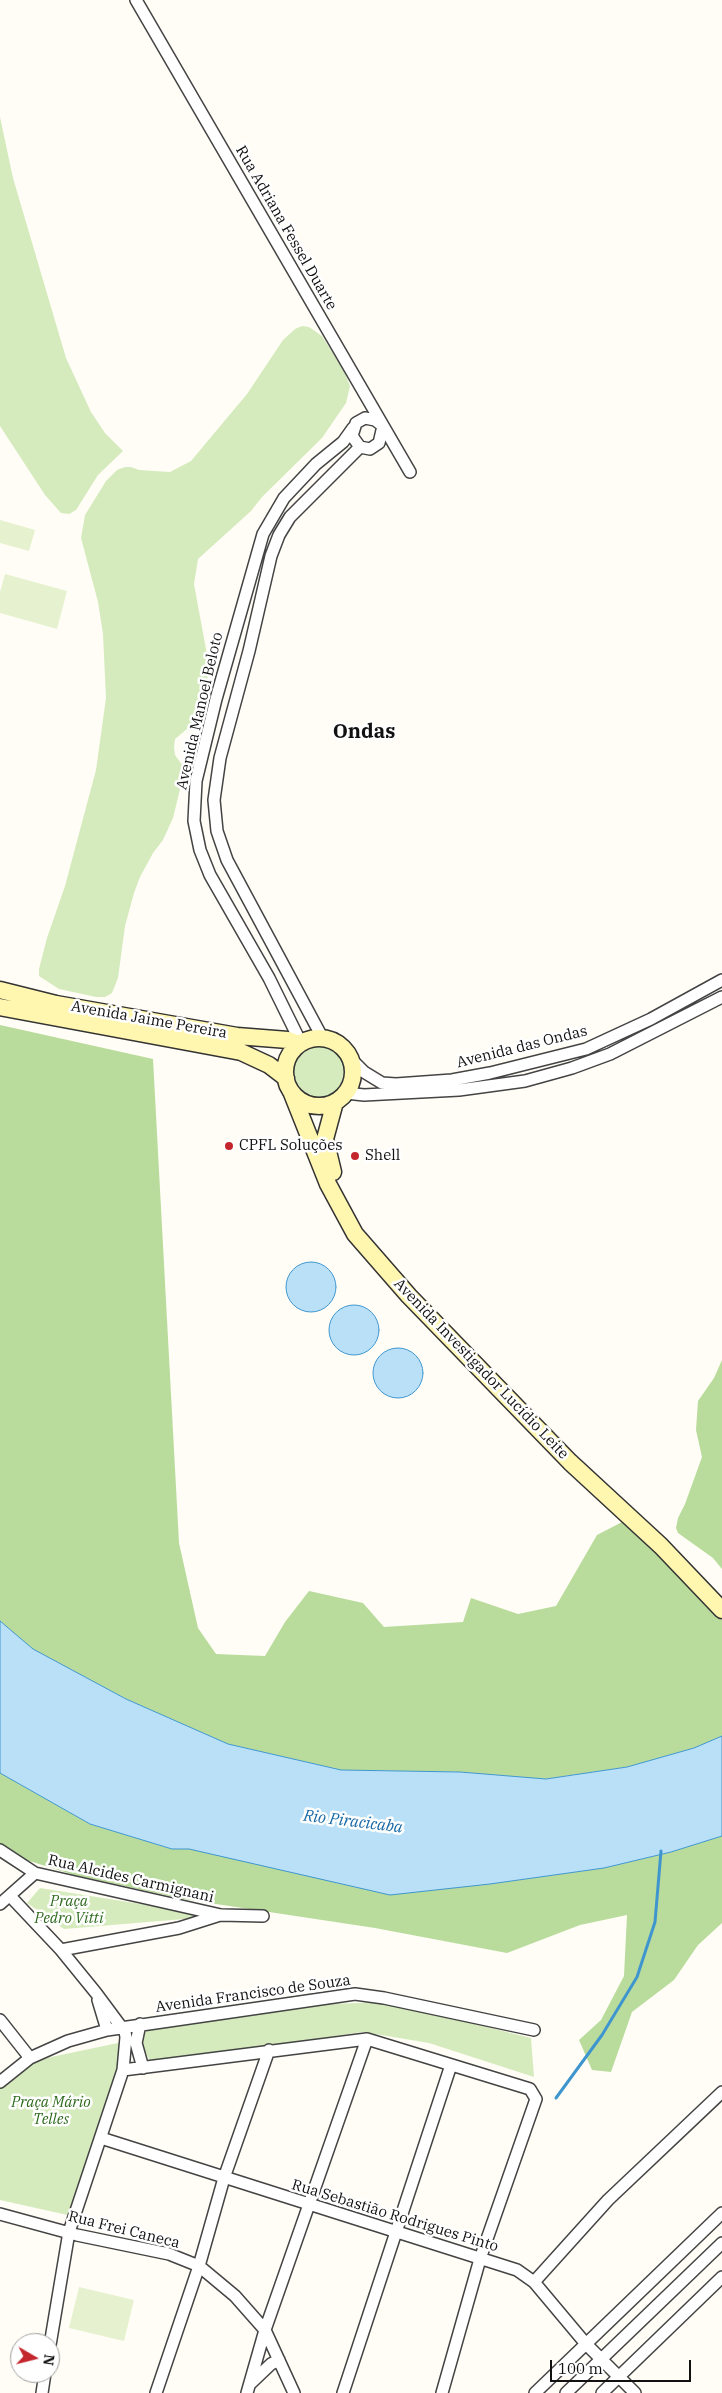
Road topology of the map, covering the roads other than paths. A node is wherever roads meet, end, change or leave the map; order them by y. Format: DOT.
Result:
graph roads {
  1 [pos="136,0"];
  2 [pos="383,426"];
  3 [pos="353,428"];
  4 [pos="360,447"];
  5 [pos="410,472"];
  6 [pos="722,980"];
  7 [pos="0,990"];
  8 [pos="722,996"];
  9 [pos="0,1007"];
  10 [pos="322,1037"];
  11 [pos="300,1044"];
  12 [pos="574,1052"];
  13 [pos="352,1060"];
  14 [pos="513,1082"];
  15 [pos="288,1084"];
  16 [pos="341,1098"];
  17 [pos="722,1596"];
  18 [pos="722,1610"];
  19 [pos="0,1850"];
  20 [pos="35,1873"];
  21 [pos="10,1896"];
  22 [pos="0,1904"];
  23 [pos="221,1915"];
  24 [pos="263,1916"];
  25 [pos="61,1950"];
  26 [pos="96,1994"];
  27 [pos="0,2020"];
  28 [pos="140,2024"];
  29 [pos="122,2028"];
  30 [pos="107,2030"];
  31 [pos="534,2030"];
  32 [pos="367,2039"];
  33 [pos="268,2050"];
  34 [pos="30,2058"];
  35 [pos="451,2066"];
  36 [pos="143,2068"];
  37 [pos="123,2070"];
  38 [pos="0,2082"];
  39 [pos="720,2099"];
  40 [pos="101,2138"];
  41 [pos="224,2178"];
  42 [pos="310,2205"];
  43 [pos="722,2213"];
  44 [pos="0,2214"];
  45 [pos="69,2232"];
  46 [pos="394,2233"];
  47 [pos="722,2243"];
  48 [pos="480,2259"];
  49 [pos="199,2266"];
  50 [pos="722,2277"];
  51 [pos="534,2282"];
  52 [pos="265,2330"];
  53 [pos="52,2333"];
  54 [pos="586,2344"];
  55 [pos="602,2359"];
  56 [pos="279,2360"];
  57 [pos="620,2376"];
  58 [pos="248,2389"];
  59 [pos="156,2393"];
  60 [pos="294,2393"];
  61 [pos="343,2393"];
  62 [pos="442,2393"];
  63 [pos="535,2393"];
  64 [pos="566,2393"];
  65 [pos="602,2393"];
  66 [pos="636,2393"];
  1 -- 2 [label="street, Rua Adriana Fessel Duarte"];
  2 -- 3 [label="street"];
  2 -- 4 [label="street"];
  2 -- 5 [label="street, Rua Adriana Fessel Duarte"];
  3 -- 4 [label="street"];
  3 -- 11 [label="street, Avenida Manoel Beloto"];
  4 -- 10 [label="street, Avenida Manoel Beloto"];
  6 -- 12 [label="street, Avenida das Ondas"];
  7 -- 11 [label="main road, Avenida Jaime Pereira"];
  8 -- 14 [label="street, Avenida das Ondas"];
  9 -- 15 [label="main road, Avenida Jaime Pereira"];
  10 -- 11 [label="main road"];
  10 -- 13 [label="main road"];
  11 -- 15 [label="main road"];
  12 -- 13 [label="street, Avenida das Ondas"];
  12 -- 14 [label="street"];
  13 -- 16 [label="main road"];
  14 -- 16 [label="street, Avenida das Ondas"];
  15 -- 16 [label="main road"];
  15 -- 18 [label="main road, Avenida Investigador Lucídio Leite"];
  16 -- 17 [label="main road, Avenida Investigador Lucídio Leite"];
  19 -- 20 [label="street, Rua Alcides Carmignani"];
  20 -- 21 [label="street"];
  20 -- 23 [label="street, Rua Alcides Carmignani"];
  21 -- 22 [label="street"];
  21 -- 25 [label="street"];
  23 -- 24 [label="street, Rua Alcides Carmignani"];
  23 -- 25 [label="street"];
  25 -- 26 [label="street"];
  26 -- 29 [label="street"];
  26 -- 30 [label="street"];
  27 -- 34 [label="street"];
  28 -- 29 [label="street, Avenida Francisco de Souza"];
  28 -- 31 [label="street, Avenida Francisco de Souza"];
  28 -- 36 [label="street"];
  29 -- 30 [label="street, Avenida Francisco de Souza"];
  29 -- 37 [label="street"];
  30 -- 34 [label="street, Avenida Francisco de Souza"];
  32 -- 33 [label="street"];
  32 -- 35 [label="street"];
  32 -- 42 [label="street"];
  33 -- 36 [label="street"];
  33 -- 41 [label="street"];
  34 -- 38 [label="street, Avenida Francisco de Souza"];
  35 -- 46 [label="street"];
  35 -- 48 [label="street"];
  36 -- 37 [label="street"];
  37 -- 40 [label="street"];
  39 -- 51 [label="street"];
  40 -- 41 [label="street, Rua Sebastião Rodrigues Pinto"];
  40 -- 45 [label="street"];
  41 -- 42 [label="street, Rua Sebastião Rodrigues Pinto"];
  41 -- 49 [label="street"];
  42 -- 46 [label="street, Rua Sebastião Rodrigues Pinto"];
  42 -- 52 [label="street"];
  43 -- 54 [label="street"];
  44 -- 45 [label="street, Rua Frei Caneca"];
  45 -- 49 [label="street, Rua Frei Caneca"];
  45 -- 53 [label="street"];
  46 -- 48 [label="street, Rua Sebastião Rodrigues Pinto"];
  46 -- 61 [label="street"];
  47 -- 55 [label="street"];
  48 -- 51 [label="street, Rua Sebastião Rodrigues Pinto"];
  48 -- 62 [label="street"];
  49 -- 52 [label="street, Rua Frei Caneca"];
  49 -- 59 [label="street"];
  50 -- 57 [label="street"];
  51 -- 54 [label="street, Rua Sebastião Rodrigues Pinto"];
  52 -- 56 [label="street, Rua Frei Caneca"];
  52 -- 58 [label="street"];
  54 -- 55 [label="street, Rua Sebastião Rodrigues Pinto"];
  54 -- 63 [label="street"];
  55 -- 57 [label="street, Rua Sebastião Rodrigues Pinto"];
  55 -- 64 [label="street"];
  56 -- 58 [label="street"];
  56 -- 60 [label="street, Rua Frei Caneca"];
  57 -- 65 [label="street"];
  57 -- 66 [label="street, Rua Sebastião Rodrigues Pinto"];
}
